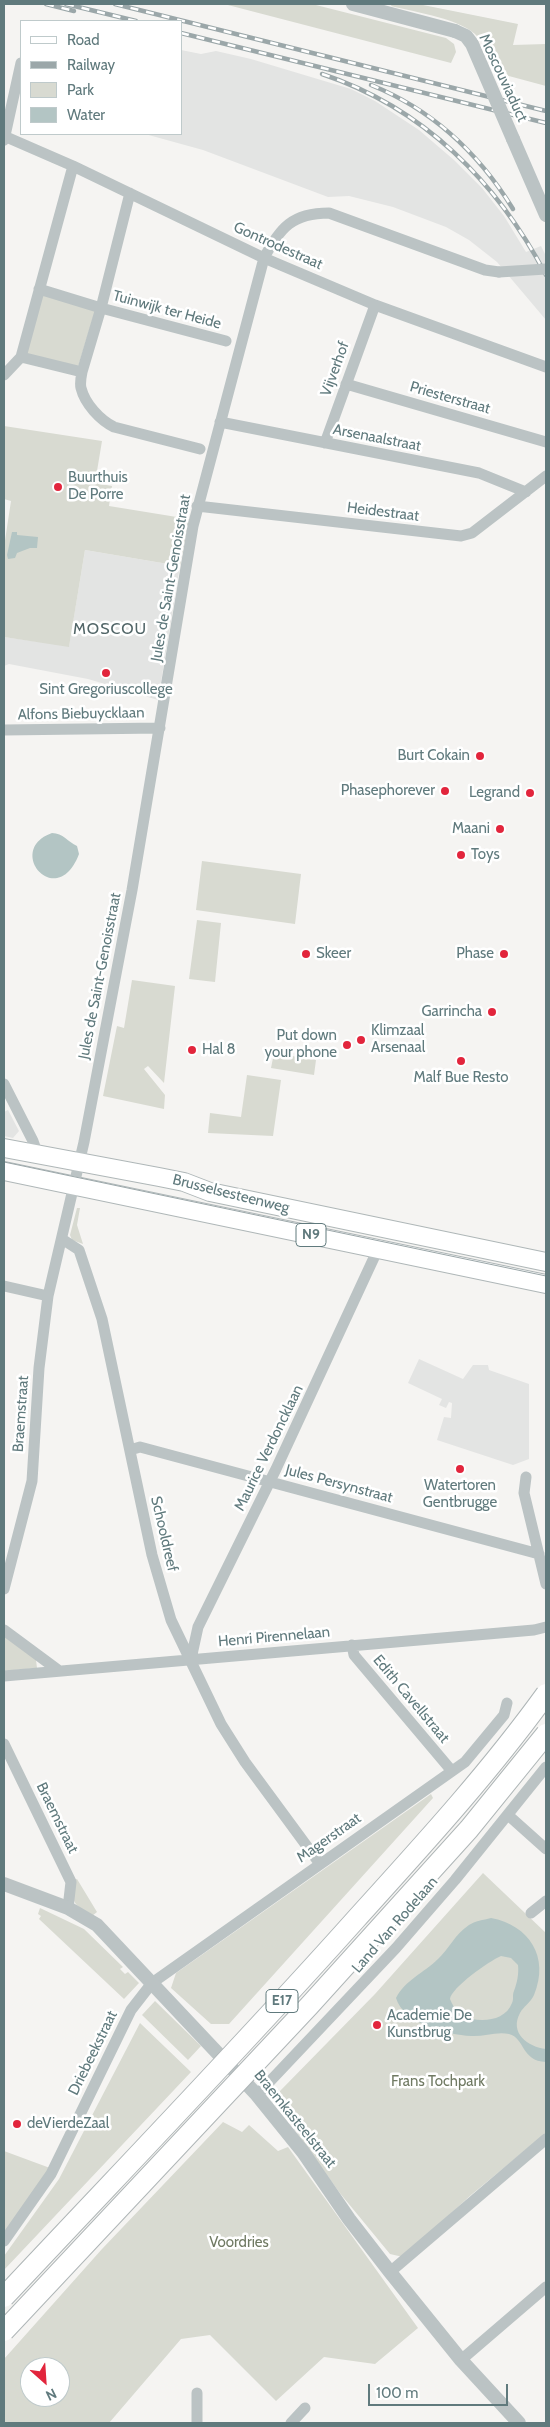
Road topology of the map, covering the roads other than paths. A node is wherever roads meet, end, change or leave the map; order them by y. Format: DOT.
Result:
graph roads {
  1 [pos="352,4"];
  2 [pos="20,68"];
  3 [pos="5,138"];
  4 [pos="73,166"];
  5 [pos="130,193"];
  6 [pos="546,215"];
  7 [pos="264,258"];
  8 [pos="546,269"];
  9 [pos="39,289"];
  10 [pos="375,305"];
  11 [pos="101,308"];
  12 [pos="226,341"];
  13 [pos="21,357"];
  14 [pos="546,367"];
  15 [pos="82,372"];
  16 [pos="4,375"];
  17 [pos="346,384"];
  18 [pos="220,422"];
  19 [pos="324,442"];
  20 [pos="546,442"];
  21 [pos="206,451"];
  22 [pos="546,476"];
  23 [pos="526,492"];
  24 [pos="197,506"];
  25 [pos="160,728"];
  26 [pos="4,730"];
  27 [pos="4,1084"];
  28 [pos="4,1148"];
  29 [pos="38,1155"];
  30 [pos="80,1161"];
  31 [pos="4,1171"];
  32 [pos="75,1186"];
  33 [pos="62,1240"];
  34 [pos="378,1249"];
  35 [pos="546,1262"];
  36 [pos="546,1284"];
  37 [pos="4,1286"];
  38 [pos="48,1296"];
  39 [pos="130,1450"];
  40 [pos="526,1477"];
  41 [pos="271,1481"];
  42 [pos="539,1554"];
  43 [pos="546,1584"];
  44 [pos="4,1590"];
  45 [pos="546,1627"];
  46 [pos="4,1630"];
  47 [pos="352,1645"];
  48 [pos="191,1659"];
  49 [pos="58,1670"];
  50 [pos="4,1676"];
  51 [pos="546,1694"];
  52 [pos="507,1703"];
  53 [pos="546,1734"];
  54 [pos="4,1744"];
  55 [pos="546,1767"];
  56 [pos="451,1770"];
  57 [pos="508,1815"];
  58 [pos="546,1849"];
  59 [pos="320,1864"];
  60 [pos="4,1884"];
  61 [pos="546,1901"];
  62 [pos="68,1908"];
  63 [pos="531,1912"];
  64 [pos="152,1983"];
  65 [pos="257,2095"];
  66 [pos="546,2139"];
  67 [pos="4,2241"];
  68 [pos="390,2272"];
  69 [pos="546,2287"];
  70 [pos="4,2297"];
  71 [pos="4,2331"];
  72 [pos="461,2360"];
  73 [pos="197,2393"];
  74 [pos="305,2408"];
  75 [pos="197,2423"];
  76 [pos="290,2423"];
  77 [pos="519,2423"];
  1 -- 6 [label="street, Moscouviaduct, bridge"];
  2 -- 3 [label="street"];
  3 -- 4 [label="street, Gontrodestraat"];
  4 -- 5 [label="street, Gontrodestraat"];
  4 -- 9 [label="street"];
  5 -- 7 [label="street, Gontrodestraat"];
  5 -- 11 [label="street, Tuinwijk ter Heide"];
  7 -- 8 [label="street, Jules de Saint-Genoisstraat, bridge"];
  7 -- 10 [label="street, Gontrodestraat"];
  7 -- 18 [label="street, Jules de Saint-Genoisstraat"];
  9 -- 11 [label="street, Tuinwijk ter Heide"];
  9 -- 13 [label="street"];
  10 -- 14 [label="street, Gontrodestraat"];
  10 -- 17 [label="street, Vijverhof"];
  11 -- 12 [label="street, Tuinwijk ter Heide"];
  11 -- 15 [label="street, Tuinwijk ter Heide"];
  13 -- 15 [label="street"];
  13 -- 16 [label="street"];
  15 -- 21 [label="street, Tuinwijk ter Heide"];
  17 -- 19 [label="street, Vijverhof"];
  17 -- 20 [label="street, Priesterstraat"];
  18 -- 19 [label="street, Arsenaalstraat"];
  18 -- 21 [label="street, Jules de Saint-Genoisstraat"];
  19 -- 23 [label="street, Arsenaalstraat"];
  21 -- 24 [label="street, Jules de Saint-Genoisstraat"];
  22 -- 23 [label="street, Heidestraat"];
  23 -- 24 [label="street, Heidestraat"];
  24 -- 25 [label="street, Jules de Saint-Genoisstraat"];
  25 -- 26 [label="street, Alfons Biebuycklaan"];
  25 -- 30 [label="street, Jules de Saint-Genoisstraat"];
  27 -- 29 [label="street"];
  28 -- 29 [label="main road, Brusselsesteenweg / N9"];
  29 -- 30 [label="main road, Brusselsesteenweg / N9"];
  30 -- 32 [label="street, Jules de Saint-Genoisstraat"];
  30 -- 35 [label="main road, Brusselsesteenweg / N9"];
  31 -- 32 [label="main road, Brusselsesteenweg / N9"];
  32 -- 33 [label="street"];
  32 -- 34 [label="main road, Brusselsesteenweg / N9"];
  33 -- 38 [label="street, Braemstraat"];
  33 -- 39 [label="street, Schooldreef"];
  34 -- 36 [label="main road, Brusselsesteenweg / N9"];
  34 -- 41 [label="street, Maurice Verdoncklaan"];
  37 -- 38 [label="street"];
  38 -- 44 [label="street, Braemstraat"];
  39 -- 41 [label="street, Jules Persynstraat"];
  39 -- 48 [label="street, Schooldreef"];
  40 -- 42 [label="street"];
  41 -- 42 [label="street, Jules Persynstraat"];
  41 -- 48 [label="street, Maurice Verdoncklaan"];
  42 -- 43 [label="street"];
  45 -- 47 [label="street, Henri Pirennelaan"];
  46 -- 49 [label="street"];
  47 -- 48 [label="street, Henri Pirennelaan"];
  47 -- 56 [label="street, Edith Cavellstraat"];
  48 -- 49 [label="street, Henri Pirennelaan"];
  48 -- 59 [label="street, Schooldreef"];
  49 -- 50 [label="street, Henri Pirennelaan"];
  51 -- 70 [label="highway, E17, bridge"];
  52 -- 56 [label="street, Magerstraat"];
  53 -- 71 [label="highway, E17, bridge"];
  54 -- 62 [label="street, Braemstraat"];
  55 -- 57 [label="street, Land Van Rodelaan"];
  56 -- 59 [label="street, Magerstraat"];
  57 -- 58 [label="street"];
  57 -- 65 [label="street, Land Van Rodelaan"];
  59 -- 64 [label="street, Magerstraat"];
  60 -- 62 [label="street, Braemkasteelstraat"];
  61 -- 63 [label="street"];
  62 -- 64 [label="street, Braemkasteelstraat"];
  64 -- 65 [label="street, Braemkasteelstraat"];
  64 -- 67 [label="street, Driebeekstraat"];
  65 -- 68 [label="street, Braemkasteelstraat"];
  66 -- 68 [label="street"];
  68 -- 72 [label="street, Braemkasteelstraat"];
  69 -- 72 [label="street"];
  72 -- 77 [label="street, Braemkasteelstraat"];
  73 -- 75 [label="street"];
  74 -- 76 [label="street"];
}
